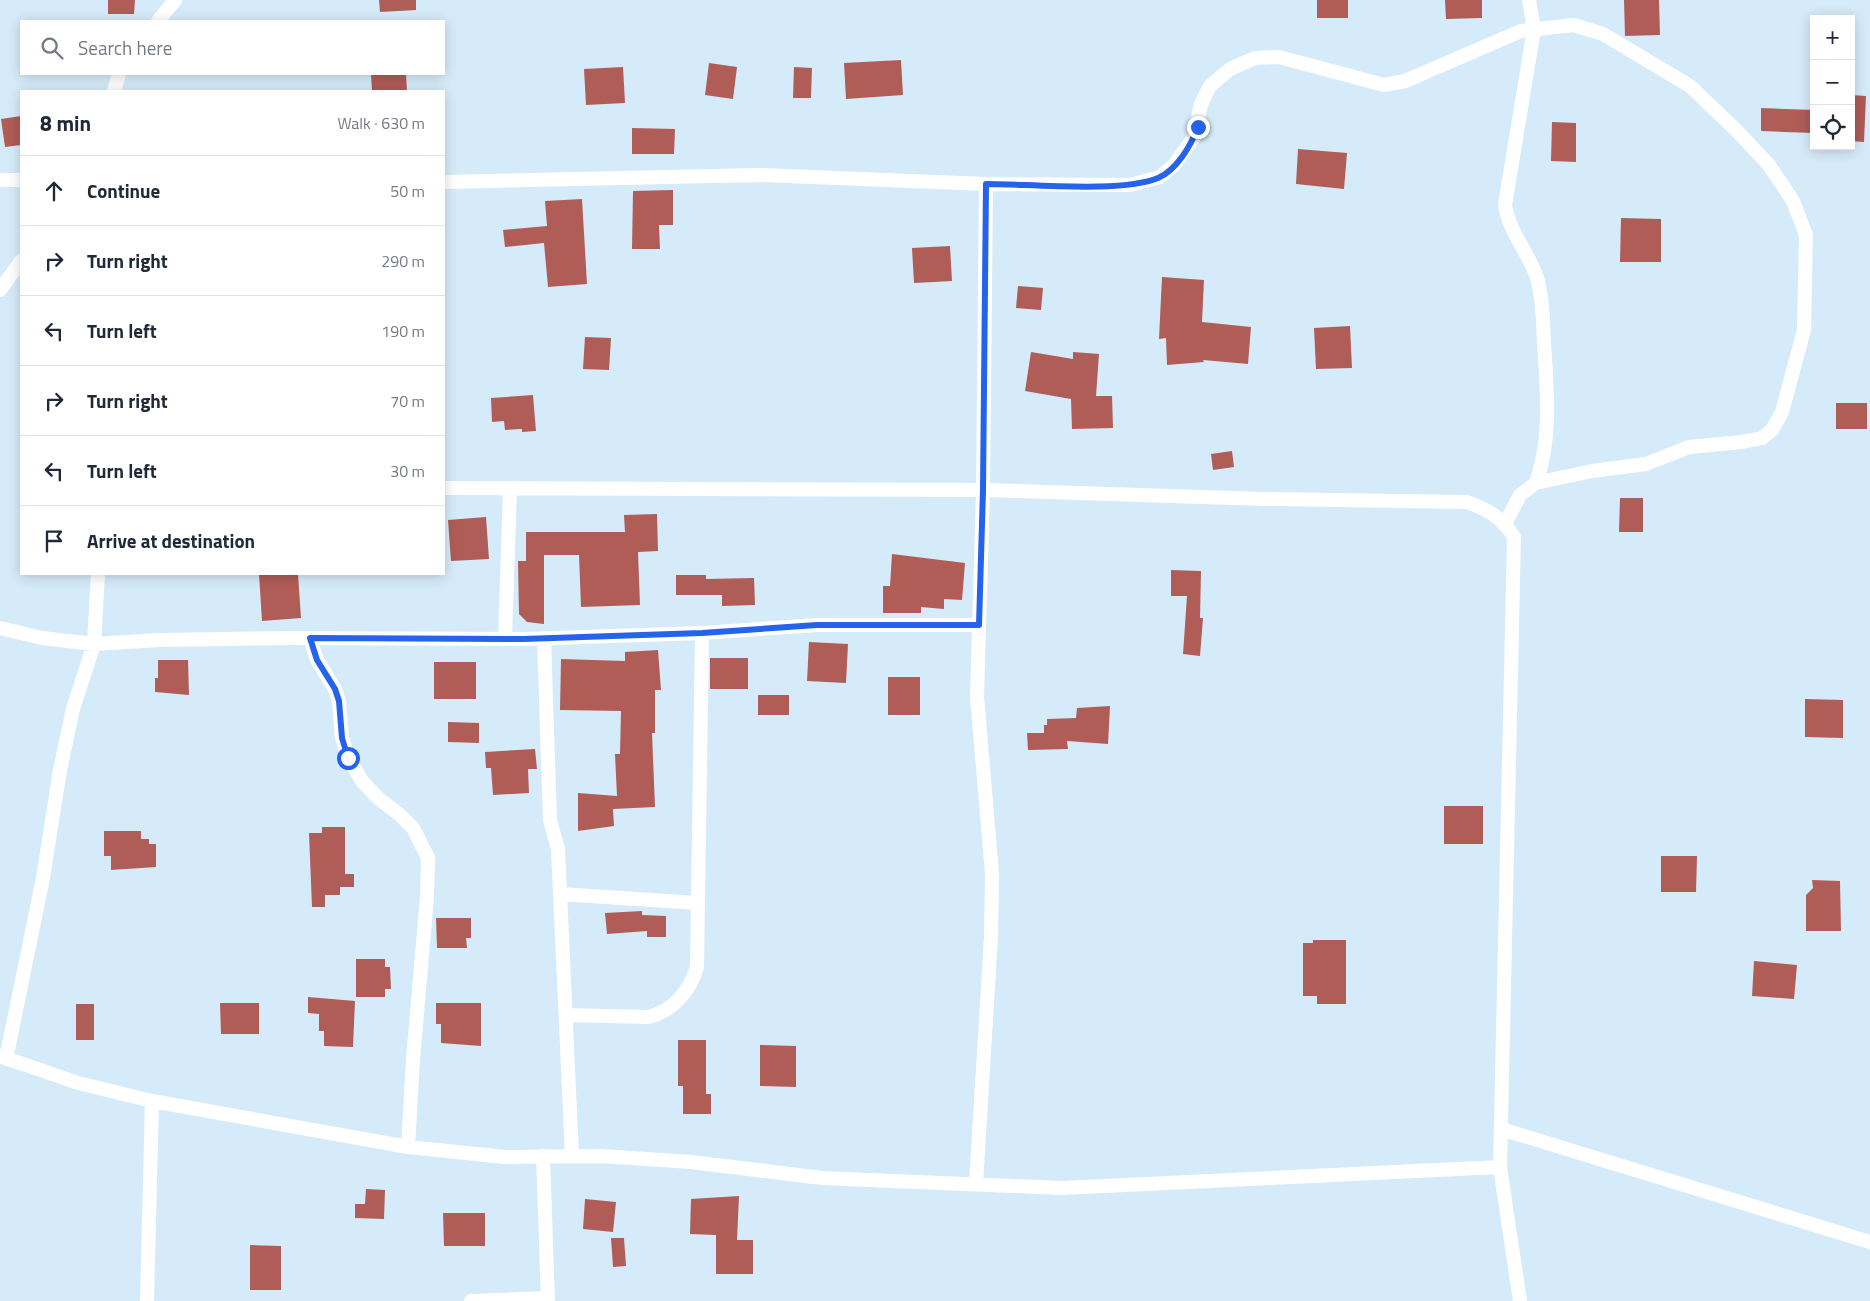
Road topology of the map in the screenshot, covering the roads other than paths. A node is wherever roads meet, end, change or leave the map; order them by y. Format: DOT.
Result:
graph roads {
  1 [pos="175,0"];
  2 [pos="1530,0"];
  3 [pos="159,20"];
  4 [pos="1534,29"];
  5 [pos="119,75"];
  6 [pos="114,90"];
  7 [pos="0,180"];
  8 [pos="20,180"];
  9 [pos="445,182"];
  10 [pos="986,184"];
  11 [pos="20,262"];
  12 [pos="0,290"];
  13 [pos="1536,483"];
  14 [pos="445,488"];
  15 [pos="510,489"];
  16 [pos="983,490"];
  17 [pos="1505,524"];
  18 [pos="98,575"];
  19 [pos="979,625"];
  20 [pos="0,628"];
  21 [pos="702,633"];
  22 [pos="310,638"];
  23 [pos="544,638"];
  24 [pos="505,639"];
  25 [pos="94,644"];
  26 [pos="560,894"];
  27 [pos="697,903"];
  28 [pos="566,1015"];
  29 [pos="3,1057"];
  30 [pos="152,1101"];
  31 [pos="1501,1129"];
  32 [pos="408,1147"];
  33 [pos="543,1156"];
  34 [pos="572,1156"];
  35 [pos="1500,1166"];
  36 [pos="976,1184"];
  37 [pos="1870,1242"];
  38 [pos="547,1300"];
  39 [pos="147,1301"];
  40 [pos="471,1301"];
  41 [pos="1520,1301"];
  1 -- 3 [label="street"];
  2 -- 4 [label="street"];
  4 -- 10 [label="street"];
  4 -- 13 [label="street"];
  4 -- 13 [label="street"];
  5 -- 6 [label="street"];
  7 -- 8 [label="street"];
  9 -- 10 [label="street"];
  10 -- 16 [label="street"];
  11 -- 12 [label="street"];
  13 -- 17 [label="street"];
  14 -- 15 [label="street"];
  15 -- 16 [label="street"];
  15 -- 24 [label="street"];
  16 -- 17 [label="street"];
  16 -- 19 [label="street"];
  17 -- 31 [label="street"];
  18 -- 25 [label="street"];
  19 -- 21 [label="street"];
  19 -- 36 [label="street"];
  20 -- 25 [label="street"];
  21 -- 23 [label="street"];
  21 -- 27 [label="street"];
  22 -- 24 [label="street"];
  22 -- 25 [label="street"];
  22 -- 32 [label="street"];
  23 -- 24 [label="street"];
  23 -- 26 [label="street"];
  25 -- 29 [label="street"];
  26 -- 27 [label="street"];
  26 -- 28 [label="street"];
  27 -- 28 [label="street"];
  28 -- 34 [label="street"];
  29 -- 30 [label="street"];
  30 -- 32 [label="street"];
  30 -- 39 [label="street"];
  31 -- 35 [label="street"];
  31 -- 37 [label="street"];
  32 -- 33 [label="street"];
  33 -- 34 [label="street"];
  33 -- 38 [label="street"];
  34 -- 36 [label="street"];
  35 -- 36 [label="street"];
  35 -- 41 [label="street"];
  38 -- 40 [label="street"];
}
